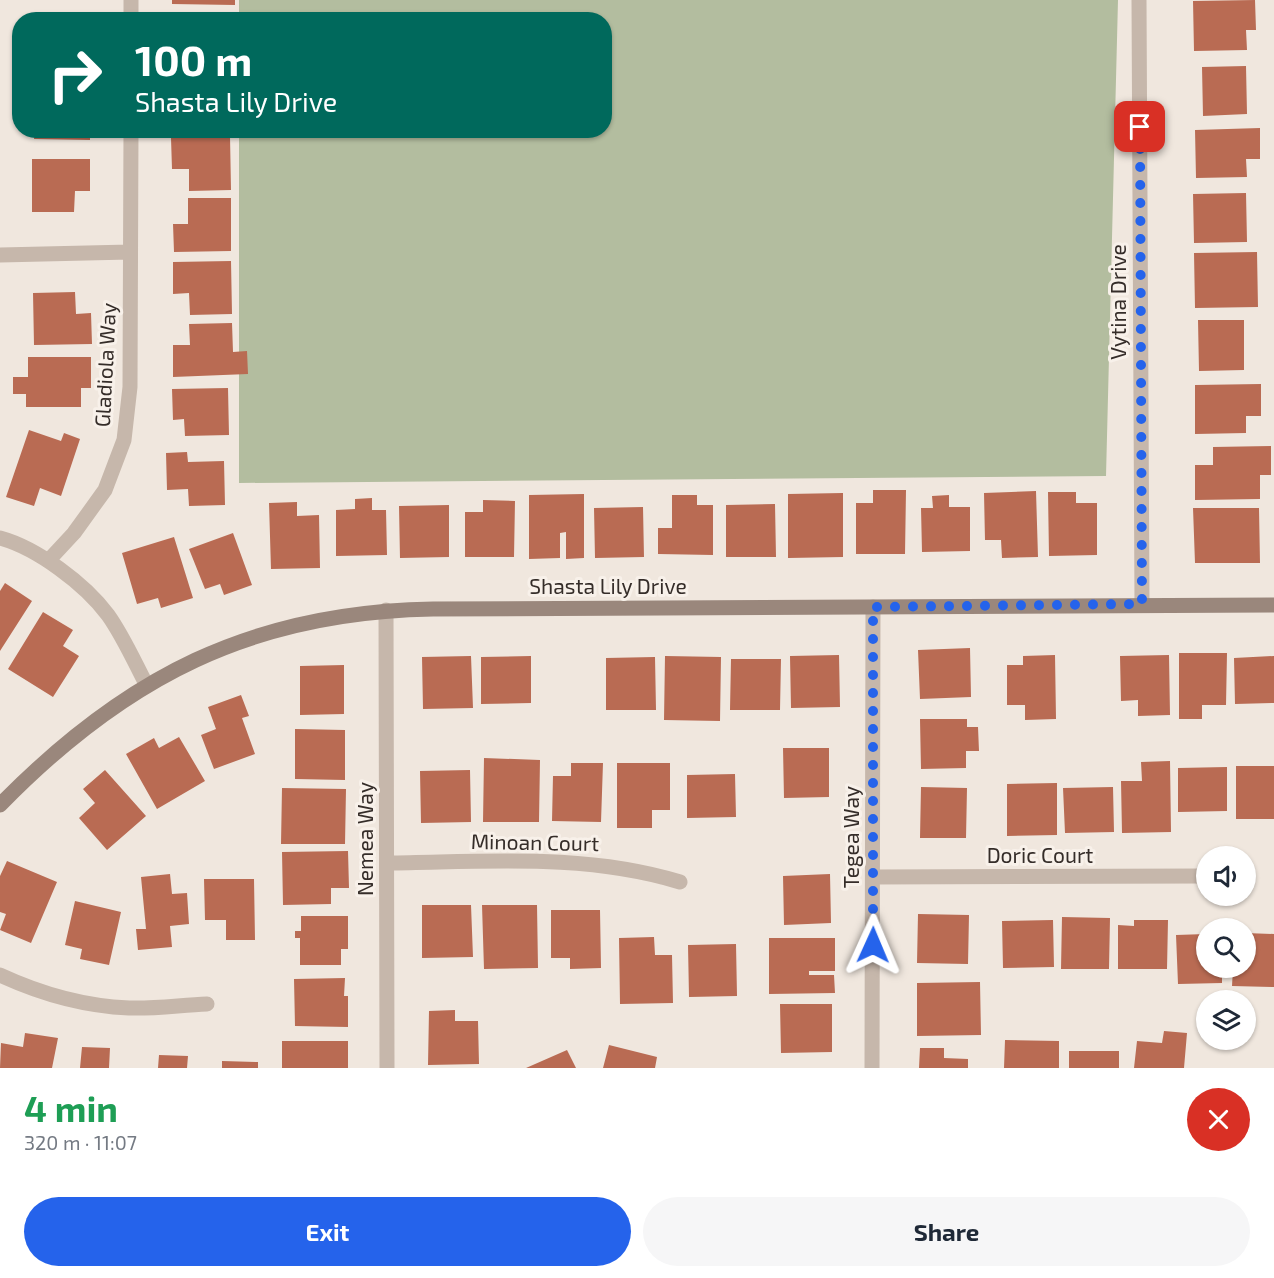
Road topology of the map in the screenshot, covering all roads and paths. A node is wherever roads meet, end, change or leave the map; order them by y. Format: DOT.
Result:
graph roads {
  1 [pos="1139,0"];
  2 [pos="130,138"];
  3 [pos="130,252"];
  4 [pos="0,255"];
  5 [pos="0,538"];
  6 [pos="48,561"];
  7 [pos="1142,604"];
  8 [pos="1274,605"];
  9 [pos="873,607"];
  10 [pos="386,610"];
  11 [pos="146,684"];
  12 [pos="0,805"];
  13 [pos="388,863"];
  14 [pos="1196,876"];
  15 [pos="874,877"];
  16 [pos="680,882"];
  17 [pos="0,975"];
  18 [pos="207,1004"];
  19 [pos="387,1068"];
  20 [pos="872,1068"];
  1 -- 7 [label="street, Vytina Drive"];
  2 -- 3 [label="street, Gladiola Way"];
  3 -- 4 [label="street"];
  3 -- 6 [label="street, Gladiola Way"];
  5 -- 6 [label="street"];
  6 -- 11 [label="street"];
  7 -- 8 [label="street, Shasta Lily Drive"];
  7 -- 9 [label="street, Shasta Lily Drive"];
  9 -- 10 [label="street, Shasta Lily Drive"];
  9 -- 15 [label="street, Tegea Way"];
  10 -- 11 [label="street, Shasta Lily Drive"];
  10 -- 13 [label="street, Nemea Way"];
  11 -- 12 [label="street, Shasta Lily Drive"];
  13 -- 16 [label="street, Minoan Court"];
  13 -- 19 [label="street, Nemea Way"];
  14 -- 15 [label="street, Doric Court"];
  15 -- 20 [label="street, Tegea Way"];
  17 -- 18 [label="street"];
}
